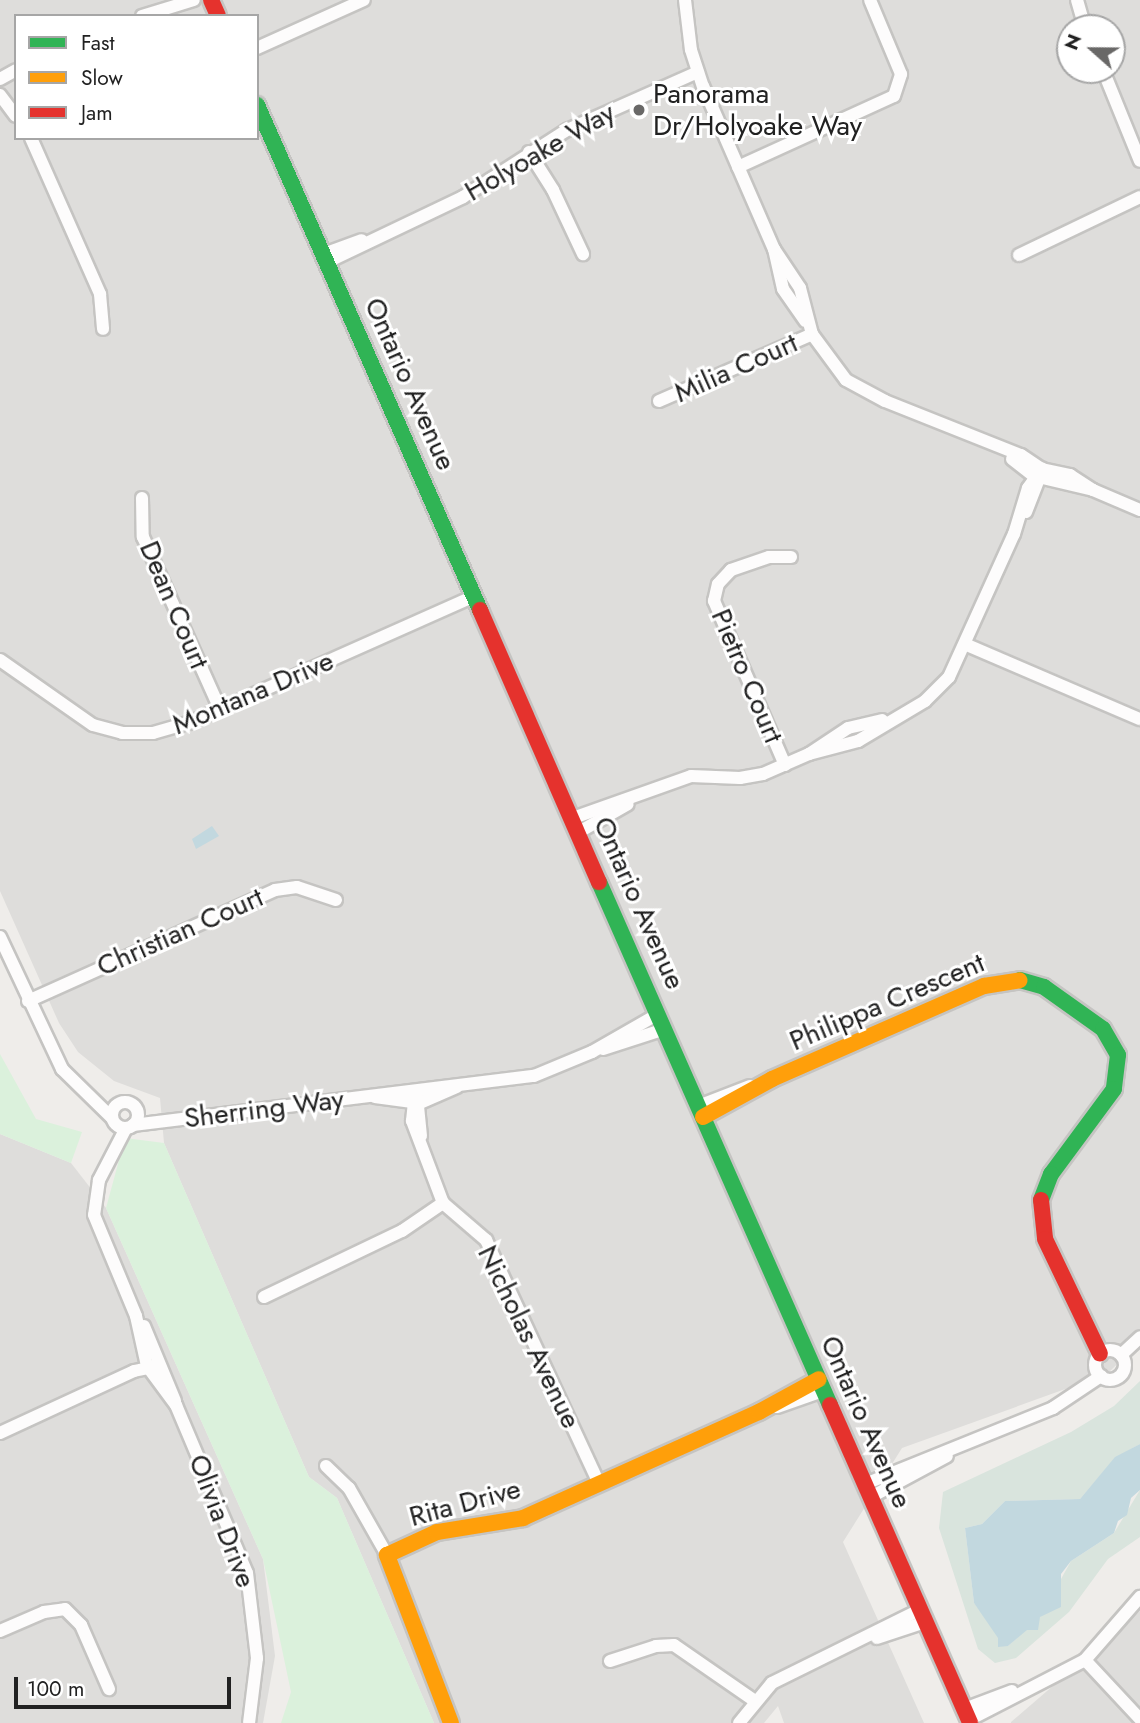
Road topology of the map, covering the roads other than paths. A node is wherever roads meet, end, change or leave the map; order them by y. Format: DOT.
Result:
graph roads {
  1 [pos="167,0"];
  2 [pos="194,0"];
  3 [pos="364,0"];
  4 [pos="685,0"];
  5 [pos="870,0"];
  6 [pos="145,14"];
  7 [pos="148,14"];
  8 [pos="259,47"];
  9 [pos="698,72"];
  10 [pos="1109,84"];
  11 [pos="0,94"];
  12 [pos="259,110"];
  13 [pos="14,113"];
  14 [pos="1132,136"];
  15 [pos="32,140"];
  16 [pos="1140,148"];
  17 [pos="529,152"];
  18 [pos="1140,161"];
  19 [pos="738,167"];
  20 [pos="1140,197"];
  21 [pos="1140,206"];
  22 [pos="1114,213"];
  23 [pos="583,254"];
  24 [pos="1018,255"];
  25 [pos="325,258"];
  26 [pos="103,329"];
  27 [pos="810,329"];
  28 [pos="659,401"];
  29 [pos="1039,475"];
  30 [pos="142,498"];
  31 [pos="1140,510"];
  32 [pos="791,557"];
  33 [pos="474,596"];
  34 [pos="967,645"];
  35 [pos="0,660"];
  36 [pos="220,709"];
  37 [pos="1140,719"];
  38 [pos="785,765"];
  39 [pos="576,825"];
  40 [pos="336,900"];
  41 [pos="0,937"];
  42 [pos="28,1001"];
  43 [pos="661,1021"];
  44 [pos="92,1098"];
  45 [pos="416,1099"];
  46 [pos="117,1104"];
  47 [pos="138,1111"];
  48 [pos="701,1111"];
  49 [pos="112,1120"];
  50 [pos="159,1121"];
  51 [pos="130,1127"];
  52 [pos="108,1157"];
  53 [pos="443,1203"];
  54 [pos="264,1297"];
  55 [pos="1140,1337"];
  56 [pos="1100,1354"];
  57 [pos="1121,1355"];
  58 [pos="152,1369"];
  59 [pos="1101,1376"];
  60 [pos="821,1385"];
  61 [pos="0,1433"];
  62 [pos="326,1466"];
  63 [pos="599,1483"];
  64 [pos="868,1491"];
  65 [pos="387,1555"];
  66 [pos="1140,1597"];
  67 [pos="923,1616"];
  68 [pos="0,1631"];
  69 [pos="1085,1660"];
  70 [pos="610,1661"];
  71 [pos="109,1689"];
  72 [pos="755,1701"];
  73 [pos="968,1717"];
  74 [pos="1140,1719"];
  75 [pos="249,1723"];
  76 [pos="451,1723"];
  77 [pos="740,1723"];
  1 -- 6 [label="street"];
  2 -- 7 [label="street"];
  3 -- 8 [label="street"];
  4 -- 9 [label="street"];
  5 -- 19 [label="street"];
  9 -- 17 [label="street, Holyoake Way"];
  9 -- 19 [label="street"];
  10 -- 14 [label="street"];
  11 -- 13 [label="street"];
  12 -- 25 [label="street, Ontario Avenue"];
  14 -- 16 [label="street"];
  14 -- 18 [label="street"];
  15 -- 26 [label="street"];
  17 -- 23 [label="street"];
  17 -- 25 [label="street, Holyoake Way"];
  19 -- 27 [label="street"];
  20 -- 22 [label="street"];
  21 -- 22 [label="street"];
  22 -- 24 [label="street"];
  25 -- 33 [label="street, Ontario Avenue"];
  27 -- 28 [label="street, Milia Court"];
  27 -- 29 [label="street"];
  29 -- 31 [label="street"];
  29 -- 34 [label="street"];
  30 -- 36 [label="street, Dean Court"];
  32 -- 38 [label="street, Pietro Court"];
  33 -- 36 [label="street, Montana Drive"];
  33 -- 39 [label="street, Ontario Avenue"];
  34 -- 37 [label="street"];
  34 -- 38 [label="street"];
  35 -- 36 [label="street, Montana Drive"];
  38 -- 39 [label="street"];
  39 -- 43 [label="street, Ontario Avenue"];
  40 -- 42 [label="street, Christian Court"];
  41 -- 42 [label="street"];
  42 -- 44 [label="street"];
  43 -- 45 [label="street, Sherring Way"];
  43 -- 48 [label="street, Ontario Avenue"];
  44 -- 46 [label="street"];
  44 -- 49 [label="street"];
  45 -- 50 [label="street, Sherring Way"];
  45 -- 53 [label="street"];
  46 -- 47 [label="street, Sherring Way"];
  46 -- 49 [label="street, Olivia Drive"];
  47 -- 50 [label="street, Sherring Way"];
  47 -- 51 [label="street, Olivia Drive"];
  48 -- 56 [label="street, Philippa Crescent"];
  48 -- 60 [label="street, Ontario Avenue"];
  49 -- 51 [label="street"];
  49 -- 52 [label="street, Olivia Drive"];
  50 -- 51 [label="street, Sherring Way"];
  51 -- 52 [label="street, Olivia Drive"];
  52 -- 58 [label="street, Olivia Drive"];
  53 -- 54 [label="street"];
  53 -- 63 [label="street, Nicholas Avenue"];
  55 -- 57 [label="street"];
  56 -- 57 [label="street"];
  56 -- 59 [label="street"];
  57 -- 59 [label="street"];
  58 -- 61 [label="street"];
  58 -- 75 [label="street, Olivia Drive"];
  59 -- 64 [label="street"];
  60 -- 63 [label="street, Rita Drive"];
  60 -- 64 [label="street, Ontario Avenue"];
  62 -- 65 [label="street"];
  63 -- 65 [label="street, Rita Drive"];
  64 -- 67 [label="street, Ontario Avenue"];
  65 -- 76 [label="street, Rita Drive"];
  66 -- 69 [label="street"];
  67 -- 72 [label="street"];
  67 -- 73 [label="street, Ontario Avenue"];
  68 -- 71 [label="street"];
  69 -- 73 [label="street"];
  69 -- 74 [label="street"];
  70 -- 72 [label="street"];
  72 -- 77 [label="street"];
}
